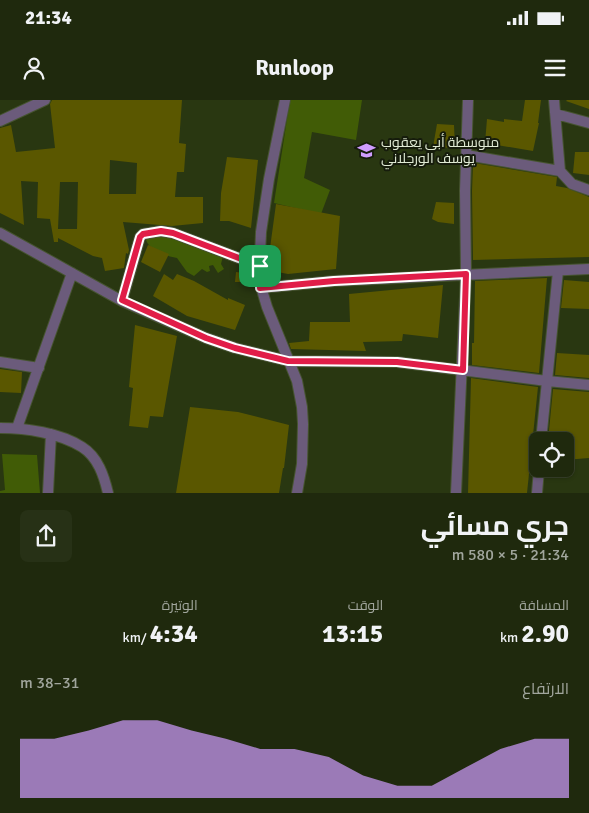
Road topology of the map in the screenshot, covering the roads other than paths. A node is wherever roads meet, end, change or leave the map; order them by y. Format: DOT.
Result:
graph roads {
  1 [pos="45,100"];
  2 [pos="285,100"];
  3 [pos="468,100"];
  4 [pos="554,100"];
  5 [pos="556,114"];
  6 [pos="0,121"];
  7 [pos="589,123"];
  8 [pos="466,155"];
  9 [pos="560,171"];
  10 [pos="589,190"];
  11 [pos="0,233"];
  12 [pos="260,266"];
  13 [pos="589,269"];
  14 [pos="558,271"];
  15 [pos="72,273"];
  16 [pos="466,274"];
  17 [pos="260,288"];
  18 [pos="122,300"];
  19 [pos="288,361"];
  20 [pos="0,362"];
  21 [pos="39,368"];
  22 [pos="463,370"];
  23 [pos="546,381"];
  24 [pos="589,385"];
  25 [pos="0,428"];
  26 [pos="17,428"];
  27 [pos="542,432"];
  28 [pos="51,434"];
  29 [pos="538,477"];
  30 [pos="48,493"];
  31 [pos="108,493"];
  32 [pos="297,493"];
  33 [pos="456,493"];
  34 [pos="537,493"];
  1 -- 6 [label="street"];
  2 -- 12 [label="street"];
  3 -- 8 [label="street"];
  4 -- 5 [label="street"];
  5 -- 7 [label="street"];
  5 -- 9 [label="street"];
  8 -- 9 [label="street"];
  8 -- 16 [label="street"];
  9 -- 10 [label="street"];
  11 -- 15 [label="street"];
  12 -- 17 [label="street"];
  12 -- 18 [label="street"];
  13 -- 14 [label="street"];
  14 -- 16 [label="street"];
  14 -- 23 [label="street"];
  15 -- 18 [label="street"];
  15 -- 21 [label="street"];
  16 -- 17 [label="street"];
  16 -- 22 [label="street"];
  17 -- 19 [label="street"];
  18 -- 19 [label="street"];
  19 -- 22 [label="street"];
  19 -- 32 [label="street"];
  20 -- 21 [label="street"];
  21 -- 26 [label="street"];
  22 -- 23 [label="street"];
  22 -- 33 [label="street"];
  23 -- 24 [label="street"];
  23 -- 27 [label="street"];
  25 -- 26 [label="street"];
  26 -- 28 [label="street"];
  28 -- 30 [label="street"];
  28 -- 31 [label="street"];
  29 -- 34 [label="street"];
}
